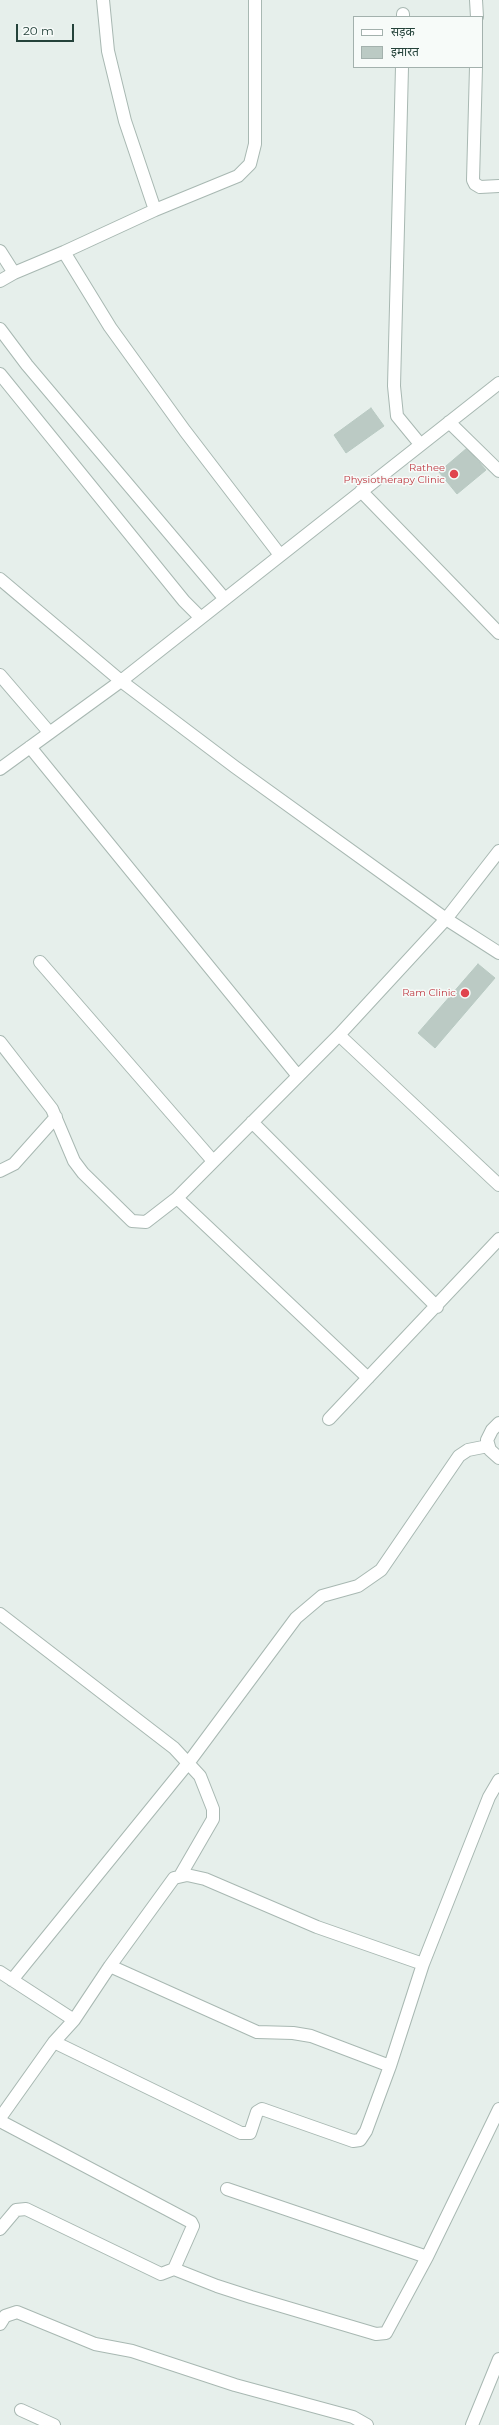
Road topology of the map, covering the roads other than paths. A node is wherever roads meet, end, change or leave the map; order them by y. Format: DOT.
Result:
graph roads {
  1 [pos="103,0"];
  2 [pos="255,0"];
  3 [pos="476,0"];
  4 [pos="477,16"];
  5 [pos="402,68"];
  6 [pos="476,68"];
  7 [pos="499,186"];
  8 [pos="155,210"];
  9 [pos="0,251"];
  10 [pos="64,252"];
  11 [pos="14,273"];
  12 [pos="0,282"];
  13 [pos="0,329"];
  14 [pos="0,374"];
  15 [pos="499,383"];
  16 [pos="449,422"];
  17 [pos="420,444"];
  18 [pos="499,471"];
  19 [pos="361,491"];
  20 [pos="280,555"];
  21 [pos="0,579"];
  22 [pos="224,598"];
  23 [pos="200,617"];
  24 [pos="499,633"];
  25 [pos="0,675"];
  26 [pos="121,681"];
  27 [pos="50,732"];
  28 [pos="30,746"];
  29 [pos="0,769"];
  30 [pos="499,851"];
  31 [pos="446,919"];
  32 [pos="499,953"];
  33 [pos="40,962"];
  34 [pos="339,1035"];
  35 [pos="0,1042"];
  36 [pos="298,1076"];
  37 [pos="56,1117"];
  38 [pos="252,1122"];
  39 [pos="213,1161"];
  40 [pos="0,1171"];
  41 [pos="499,1185"];
  42 [pos="177,1198"];
  43 [pos="499,1239"];
  44 [pos="437,1307"];
  45 [pos="368,1378"];
  46 [pos="329,1419"];
  47 [pos="499,1423"];
  48 [pos="488,1446"];
  49 [pos="499,1458"];
  50 [pos="0,1614"];
  51 [pos="190,1762"];
  52 [pos="499,1780"];
  53 [pos="180,1876"];
  54 [pos="423,1964"];
  55 [pos="110,1966"];
  56 [pos="0,1972"];
  57 [pos="12,1980"];
  58 [pos="74,2020"];
  59 [pos="54,2042"];
  60 [pos="390,2066"];
  61 [pos="499,2109"];
  62 [pos="0,2118"];
  63 [pos="0,2121"];
  64 [pos="227,2189"];
  65 [pos="0,2229"];
  66 [pos="427,2257"];
  67 [pos="174,2269"];
  68 [pos="0,2324"];
  69 [pos="499,2359"];
  70 [pos="21,2410"];
  71 [pos="54,2425"];
  72 [pos="367,2425"];
  73 [pos="472,2425"];
  1 -- 8 [label="street"];
  2 -- 8 [label="street"];
  3 -- 4 [label="street"];
  5 -- 17 [label="street"];
  6 -- 7 [label="street"];
  8 -- 10 [label="street"];
  9 -- 11 [label="street"];
  10 -- 11 [label="street"];
  10 -- 20 [label="street"];
  11 -- 12 [label="street"];
  13 -- 22 [label="street"];
  14 -- 23 [label="street"];
  15 -- 16 [label="street"];
  16 -- 17 [label="street"];
  16 -- 18 [label="street"];
  17 -- 19 [label="street"];
  19 -- 20 [label="street"];
  19 -- 24 [label="street"];
  20 -- 22 [label="street"];
  21 -- 26 [label="street"];
  22 -- 23 [label="street"];
  23 -- 26 [label="street"];
  25 -- 27 [label="street"];
  26 -- 27 [label="street"];
  26 -- 31 [label="street"];
  27 -- 28 [label="street"];
  28 -- 29 [label="street"];
  28 -- 36 [label="street"];
  30 -- 31 [label="street"];
  31 -- 32 [label="street"];
  31 -- 34 [label="street"];
  33 -- 39 [label="street"];
  34 -- 36 [label="street"];
  34 -- 41 [label="street"];
  35 -- 37 [label="street"];
  36 -- 38 [label="street"];
  37 -- 40 [label="street"];
  37 -- 42 [label="street"];
  38 -- 39 [label="street"];
  38 -- 44 [label="street"];
  39 -- 42 [label="street"];
  42 -- 45 [label="street"];
  43 -- 44 [label="street"];
  44 -- 45 [label="street"];
  45 -- 46 [label="street"];
  47 -- 48 [label="street"];
  48 -- 49 [label="street"];
  48 -- 51 [label="street"];
  50 -- 51 [label="street"];
  51 -- 53 [label="street"];
  51 -- 57 [label="street"];
  52 -- 54 [label="street"];
  53 -- 54 [label="street"];
  53 -- 55 [label="street"];
  54 -- 60 [label="street"];
  55 -- 58 [label="street"];
  55 -- 60 [label="street"];
  56 -- 57 [label="street"];
  57 -- 58 [label="street"];
  58 -- 59 [label="street"];
  59 -- 60 [label="street"];
  59 -- 62 [label="street"];
  61 -- 66 [label="street"];
  63 -- 67 [label="street"];
  64 -- 66 [label="street"];
  65 -- 67 [label="street"];
  66 -- 67 [label="street"];
  68 -- 72 [label="street"];
  69 -- 73 [label="street"];
  70 -- 71 [label="street"];
}
